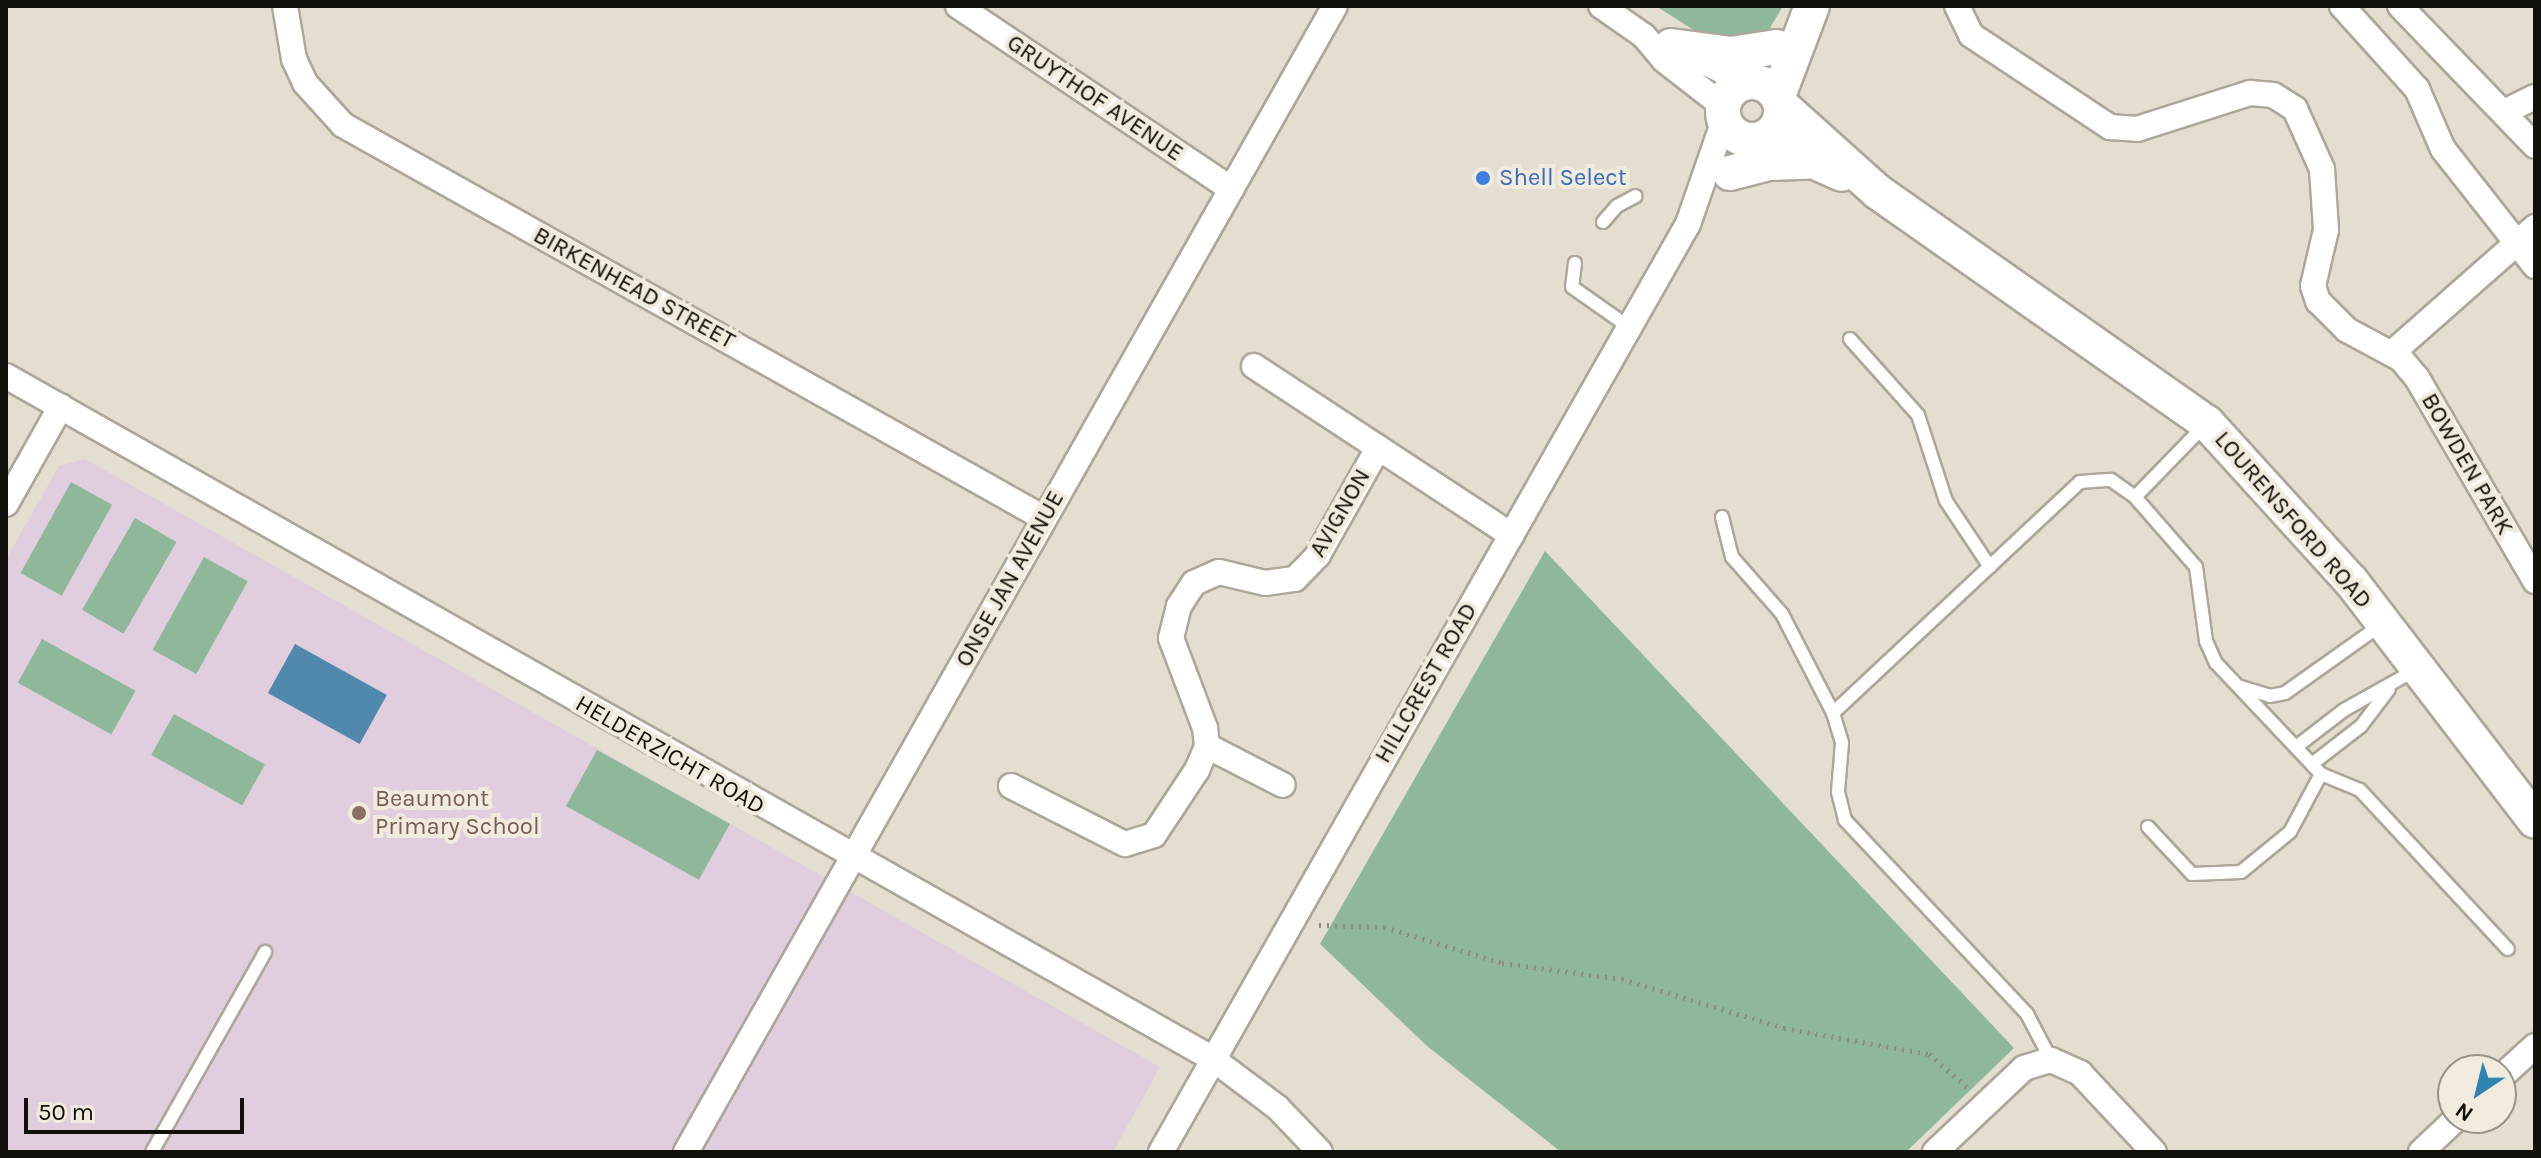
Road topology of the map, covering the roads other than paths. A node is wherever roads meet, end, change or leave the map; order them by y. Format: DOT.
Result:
graph roads {
  1 [pos="285,6"];
  2 [pos="958,6"];
  3 [pos="1335,6"];
  4 [pos="1601,6"];
  5 [pos="1810,6"];
  6 [pos="1957,6"];
  7 [pos="2342,6"];
  8 [pos="2400,6"];
  9 [pos="1658,41"];
  10 [pos="1776,47"];
  11 [pos="2535,97"];
  12 [pos="1751,99"];
  13 [pos="2504,112"];
  14 [pos="1761,139"];
  15 [pos="2535,146"];
  16 [pos="1819,162"];
  17 [pos="1730,173"];
  18 [pos="1231,189"];
  19 [pos="1878,192"];
  20 [pos="1636,196"];
  21 [pos="1692,215"];
  22 [pos="1603,222"];
  23 [pos="2526,235"];
  24 [pos="1575,263"];
  25 [pos="2535,266"];
  26 [pos="1629,327"];
  27 [pos="1850,339"];
  28 [pos="2392,353"];
  29 [pos="1254,366"];
  30 [pos="6,376"];
  31 [pos="61,406"];
  32 [pos="2207,423"];
  33 [pos="1378,448"];
  34 [pos="2135,497"];
  35 [pos="6,504"];
  36 [pos="1722,517"];
  37 [pos="1044,518"];
  38 [pos="1511,535"];
  39 [pos="1990,567"];
  40 [pos="2535,581"];
  41 [pos="2383,623"];
  42 [pos="2404,678"];
  43 [pos="2235,683"];
  44 [pos="1833,713"];
  45 [pos="1207,746"];
  46 [pos="2296,747"];
  47 [pos="2316,769"];
  48 [pos="1283,785"];
  49 [pos="1011,786"];
  50 [pos="2535,821"];
  51 [pos="2148,827"];
  52 [pos="852,858"];
  53 [pos="2508,949"];
  54 [pos="265,952"];
  55 [pos="2535,1046"];
  56 [pos="1213,1059"];
  57 [pos="2051,1060"];
  58 [pos="2517,1062"];
  59 [pos="2440,1134"];
  60 [pos="152,1152"];
  61 [pos="686,1152"];
  62 [pos="1161,1152"];
  63 [pos="1320,1152"];
  64 [pos="1935,1152"];
  65 [pos="2154,1152"];
  66 [pos="2421,1152"];
  1 -- 37 [label="street, BIRKENHEAD STREET"];
  2 -- 18 [label="street, GRUYTHOF AVENUE"];
  3 -- 18 [label="street, ONSE JAN AVENUE"];
  4 -- 9 [label="street, LOURENSFORD ROAD"];
  5 -- 10 [label="street, HILLCREST ROAD"];
  5 -- 12 [label="street, HILLCREST ROAD"];
  6 -- 28 [label="street, BOWDEN PARK"];
  7 -- 23 [label="street"];
  8 -- 13 [label="street"];
  9 -- 10 [label="street"];
  9 -- 12 [label="street, LOURENSFORD ROAD"];
  10 -- 12 [label="street, HILLCREST ROAD"];
  11 -- 13 [label="street"];
  12 -- 14 [label="street"];
  12 -- 19 [label="street, LOURENSFORD ROAD"];
  12 -- 21 [label="street, HILLCREST ROAD"];
  13 -- 15 [label="street"];
  14 -- 16 [label="street, LOURENSFORD ROAD"];
  14 -- 17 [label="street, HILLCREST ROAD"];
  16 -- 17 [label="street"];
  16 -- 19 [label="street, LOURENSFORD ROAD"];
  17 -- 21 [label="street, HILLCREST ROAD"];
  18 -- 37 [label="street, ONSE JAN AVENUE"];
  19 -- 32 [label="street, LOURENSFORD ROAD"];
  20 -- 22 [label="lane"];
  21 -- 26 [label="street, HILLCREST ROAD"];
  23 -- 25 [label="street"];
  23 -- 28 [label="street"];
  24 -- 26 [label="lane"];
  26 -- 38 [label="street, HILLCREST ROAD"];
  27 -- 39 [label="lane"];
  28 -- 40 [label="street, BOWDEN PARK"];
  29 -- 33 [label="street, AVIGNON"];
  30 -- 31 [label="street, HELDERZICHT ROAD"];
  31 -- 35 [label="street"];
  31 -- 52 [label="street, HELDERZICHT ROAD"];
  32 -- 34 [label="lane"];
  32 -- 41 [label="street, LOURENSFORD ROAD"];
  33 -- 38 [label="street, AVIGNON"];
  33 -- 45 [label="street, AVIGNON"];
  34 -- 39 [label="lane"];
  34 -- 43 [label="lane"];
  36 -- 44 [label="lane"];
  37 -- 52 [label="street, ONSE JAN AVENUE"];
  38 -- 56 [label="street, HILLCREST ROAD"];
  39 -- 44 [label="lane"];
  41 -- 42 [label="street, LOURENSFORD ROAD"];
  41 -- 43 [label="lane"];
  42 -- 46 [label="lane"];
  42 -- 47 [label="lane"];
  42 -- 50 [label="street, LOURENSFORD ROAD"];
  43 -- 46 [label="lane"];
  44 -- 57 [label="lane"];
  45 -- 48 [label="street"];
  45 -- 49 [label="street"];
  46 -- 47 [label="lane"];
  47 -- 51 [label="lane"];
  47 -- 53 [label="lane"];
  52 -- 56 [label="street, HELDERZICHT ROAD"];
  52 -- 61 [label="street, ONSE JAN AVENUE"];
  54 -- 60 [label="lane"];
  55 -- 58 [label="street"];
  56 -- 62 [label="street, HILLCREST ROAD"];
  56 -- 63 [label="street, HELDERZICHT ROAD"];
  57 -- 64 [label="street"];
  57 -- 65 [label="street"];
  59 -- 66 [label="street"];
}
